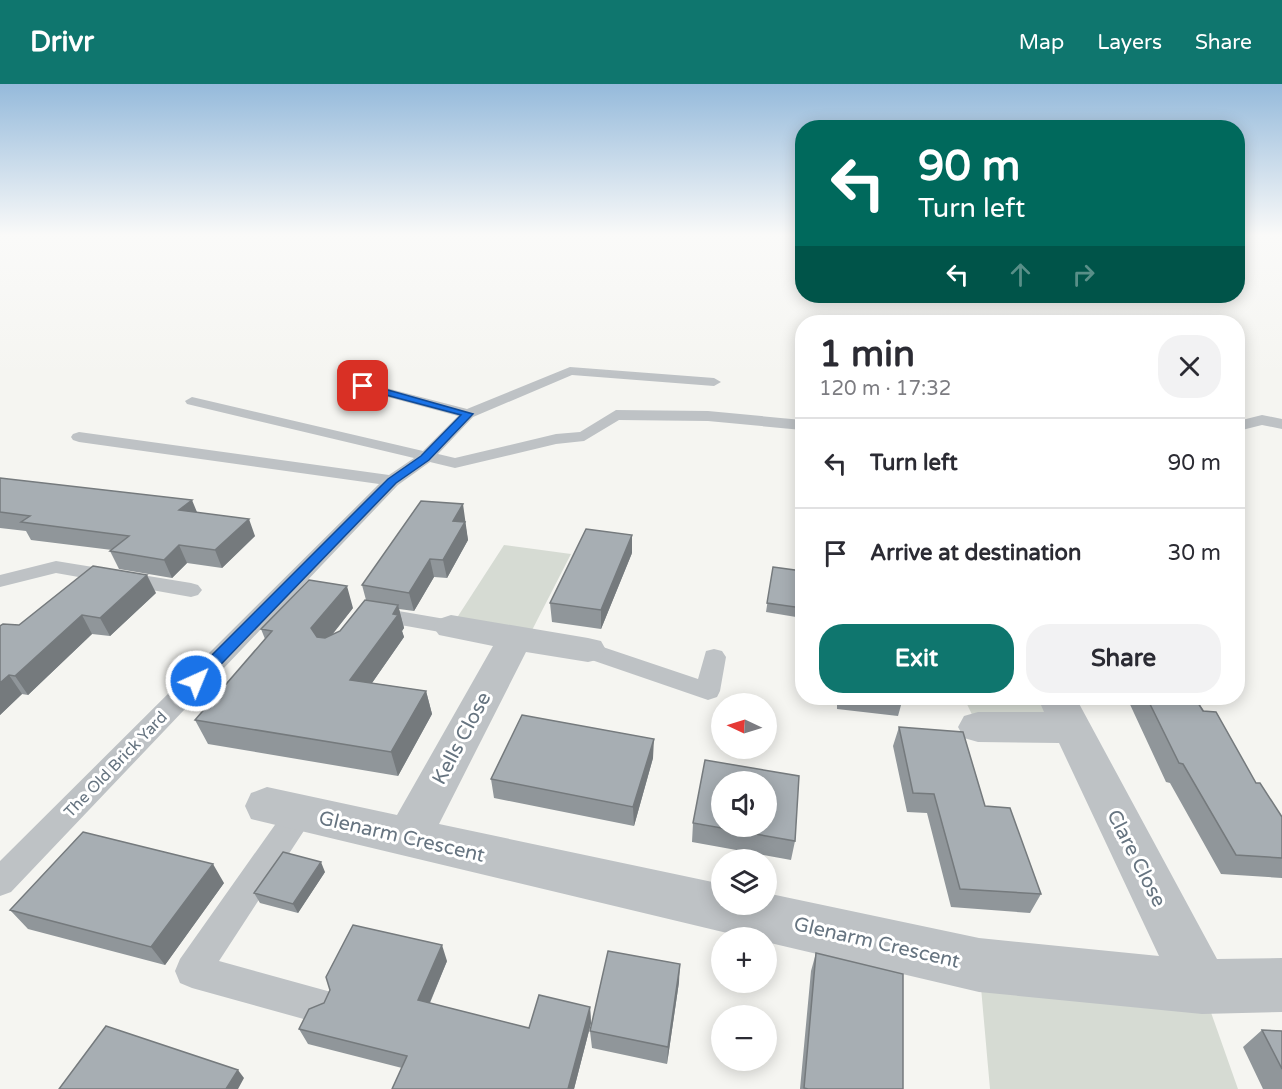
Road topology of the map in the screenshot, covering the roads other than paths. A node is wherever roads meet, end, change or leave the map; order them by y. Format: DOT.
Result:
graph roads {
  1 [pos="714,382"];
  2 [pos="363,386"];
  3 [pos="192,401"];
  4 [pos="468,414"];
  5 [pos="795,423"];
  6 [pos="1245,424"];
  7 [pos="1282,424"];
  8 [pos="79,437"];
  9 [pos="425,458"];
  10 [pos="392,481"];
  11 [pos="0,581"];
  12 [pos="191,590"];
  13 [pos="358,620"];
  14 [pos="451,627"];
  15 [pos="515,638"];
  16 [pos="588,650"];
  17 [pos="714,657"];
  18 [pos="1065,712"];
  19 [pos="978,727"];
  20 [pos="283,810"];
  21 [pos="408,838"];
  22 [pos="0,882"];
  23 [pos="1282,985"];
  24 [pos="1202,987"];
  25 [pos="318,1005"];
  1 -- 4 [label="lane, The Old Brick Yard"];
  2 -- 4 [label="lane"];
  3 -- 9 [label="lane"];
  4 -- 9 [label="lane, The Old Brick Yard"];
  5 -- 9 [label="lane"];
  6 -- 7 [label="lane"];
  8 -- 10 [label="lane"];
  9 -- 10 [label="lane, The Old Brick Yard"];
  10 -- 22 [label="lane, The Old Brick Yard"];
  11 -- 12 [label="lane"];
  13 -- 14 [label="lane"];
  14 -- 15 [label="street"];
  15 -- 16 [label="street"];
  15 -- 21 [label="street, Kells Close"];
  16 -- 17 [label="lane"];
  18 -- 19 [label="street, Clare Close"];
  18 -- 24 [label="street, Clare Close"];
  20 -- 21 [label="street, Glenarm Crescent"];
  20 -- 25 [label="lane"];
  21 -- 24 [label="street, Glenarm Crescent"];
  23 -- 24 [label="street, Glenarm Crescent"];
}
